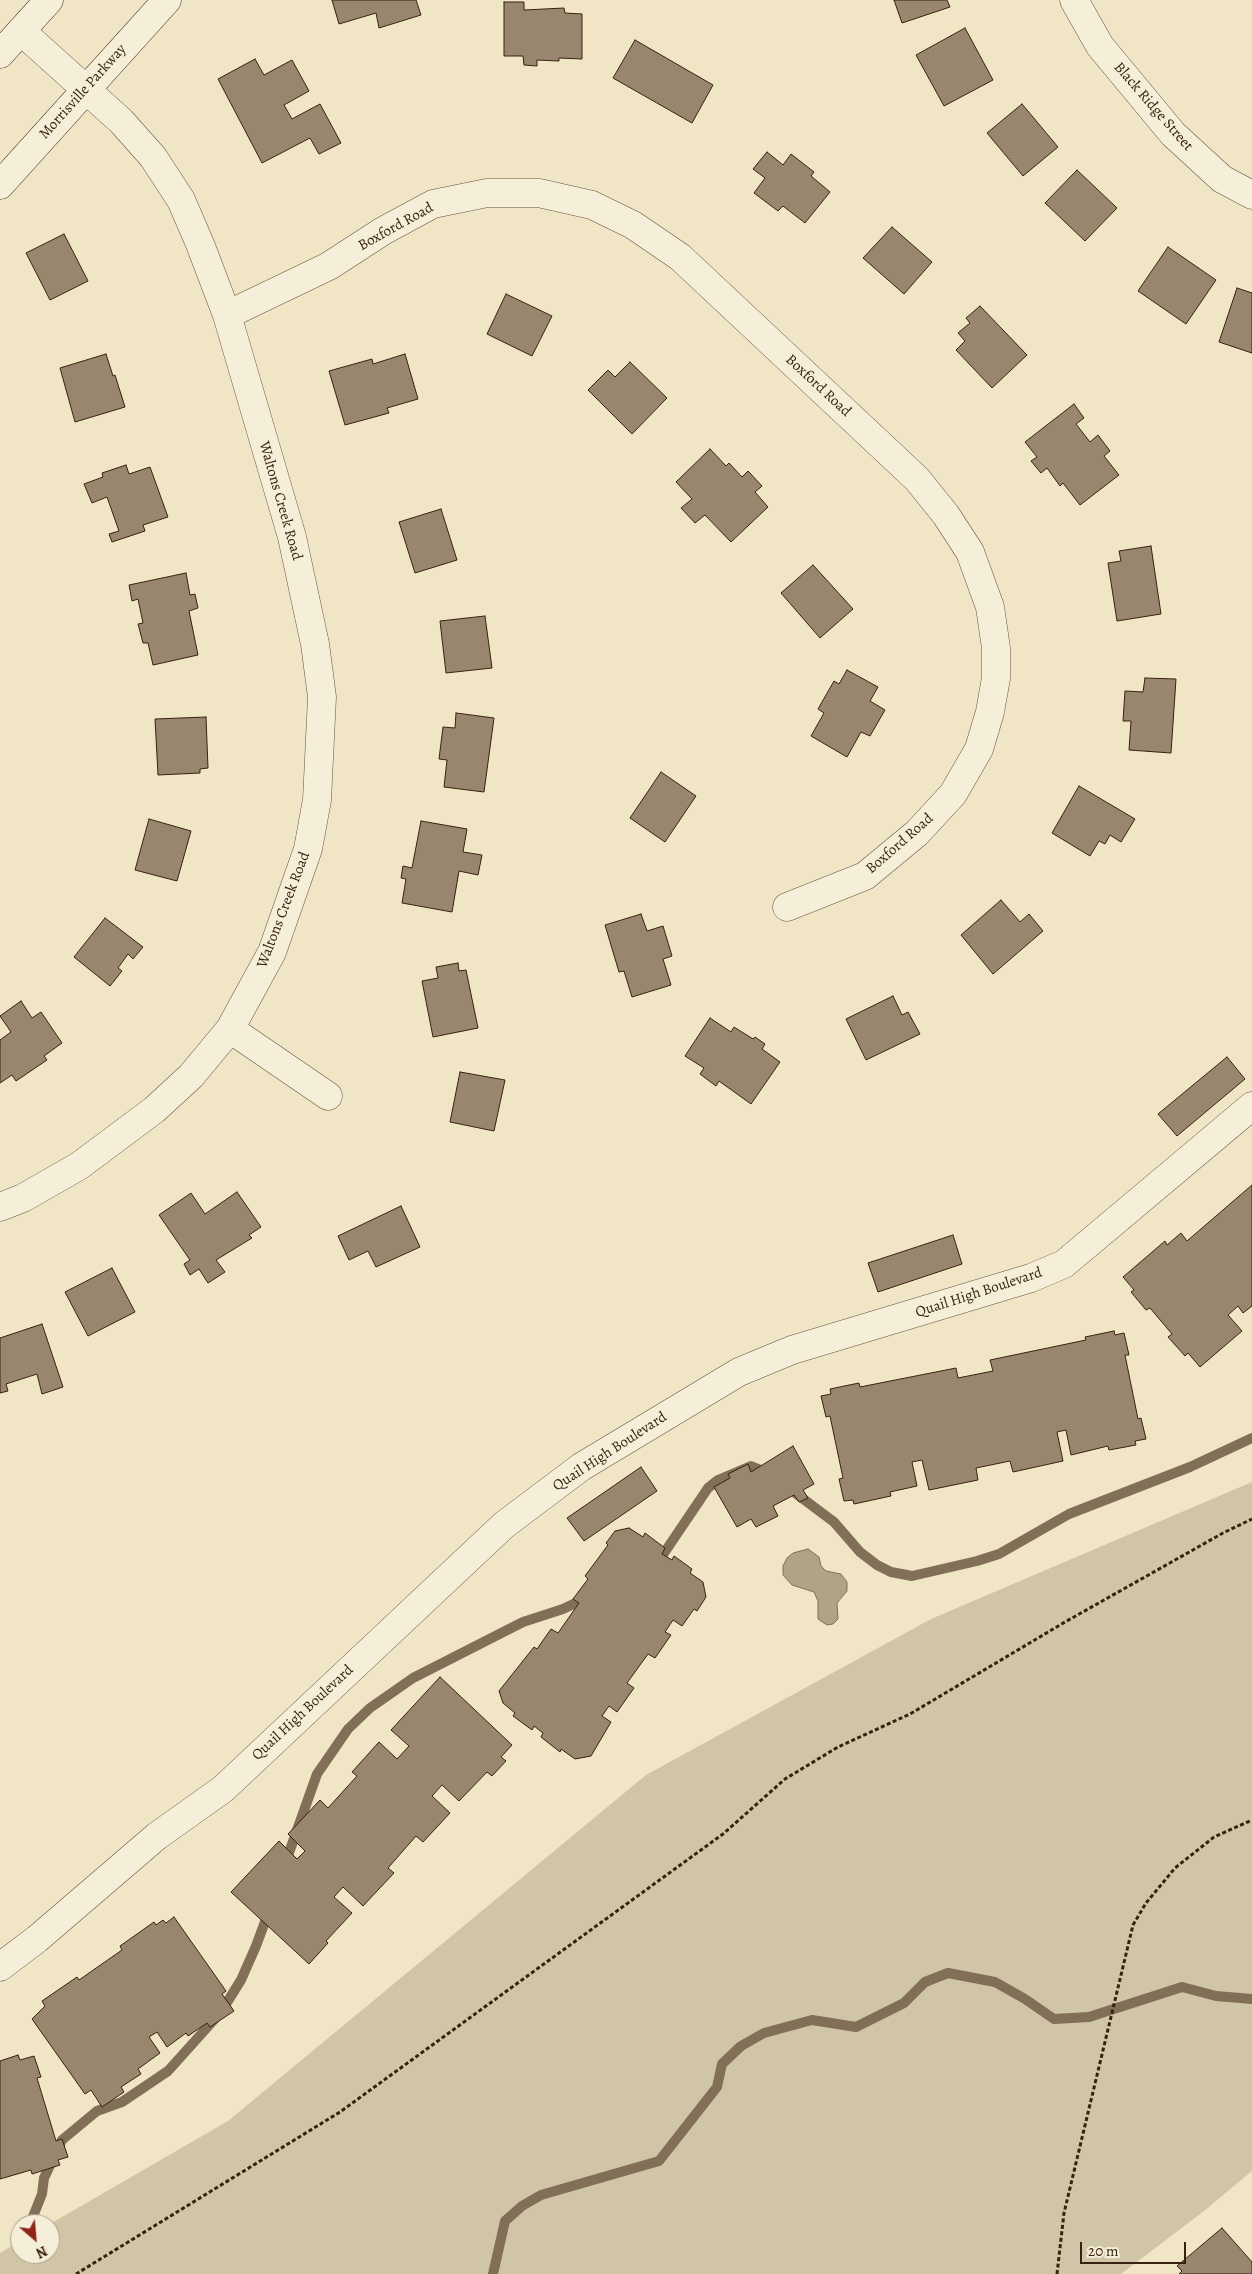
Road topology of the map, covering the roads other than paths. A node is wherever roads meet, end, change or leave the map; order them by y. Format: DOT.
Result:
graph roads {
  1 [pos="49,0"];
  2 [pos="167,0"];
  3 [pos="1074,0"];
  4 [pos="20,31"];
  5 [pos="0,54"];
  6 [pos="86,88"];
  7 [pos="0,184"];
  8 [pos="1252,195"];
  9 [pos="227,315"];
  10 [pos="787,908"];
  11 [pos="230,1029"];
  12 [pos="328,1096"];
  13 [pos="1252,1106"];
  14 [pos="0,1207"];
  15 [pos="0,1967"];
  1 -- 4 [label="street"];
  2 -- 6 [label="street, Morrisville Parkway"];
  3 -- 8 [label="street, Black Ridge Street"];
  4 -- 5 [label="street"];
  4 -- 6 [label="street, Waltons Creek Road"];
  6 -- 7 [label="street, Morrisville Parkway"];
  6 -- 9 [label="street, Waltons Creek Road"];
  9 -- 10 [label="street, Boxford Road"];
  9 -- 11 [label="street, Waltons Creek Road"];
  11 -- 12 [label="street"];
  11 -- 14 [label="street, Waltons Creek Road"];
  13 -- 15 [label="street, Quail High Boulevard"];
}
